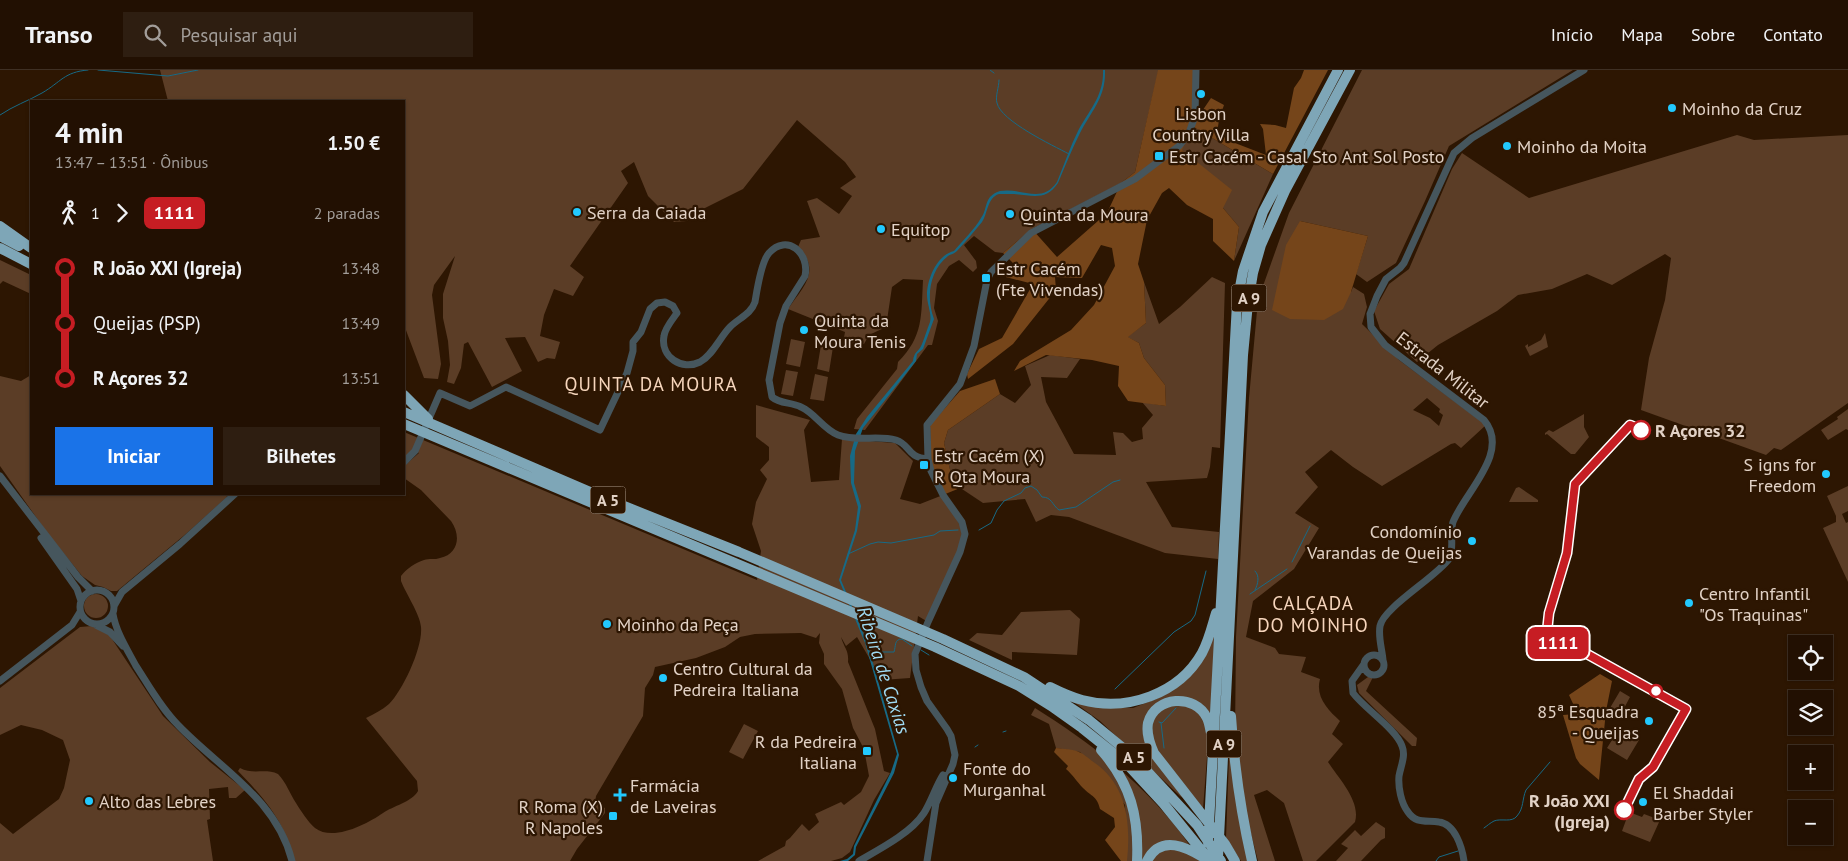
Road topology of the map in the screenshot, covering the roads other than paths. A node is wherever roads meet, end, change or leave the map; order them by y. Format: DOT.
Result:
graph roads {
  1 [pos="1196,70"];
  2 [pos="1338,70"];
  3 [pos="1350,70"];
  4 [pos="1584,70"];
  5 [pos="0,226"];
  6 [pos="0,236"];
  7 [pos="0,248"];
  8 [pos="30,249"];
  9 [pos="30,250"];
  10 [pos="30,263"];
  11 [pos="405,396"];
  12 [pos="405,412"];
  13 [pos="405,424"];
  14 [pos="434,425"];
  15 [pos="928,460"];
  16 [pos="405,461"];
  17 [pos="0,476"];
  18 [pos="11,492"];
  19 [pos="234,495"];
  20 [pos="1228,549"];
  21 [pos="1228,564"];
  22 [pos="92,591"];
  23 [pos="122,592"];
  24 [pos="108,594"];
  25 [pos="1220,597"];
  26 [pos="81,601"];
  27 [pos="114,606"];
  28 [pos="80,612"];
  29 [pos="113,614"];
  30 [pos="85,620"];
  31 [pos="96,624"];
  32 [pos="72,625"];
  33 [pos="1380,645"];
  34 [pos="128,652"];
  35 [pos="1373,655"];
  36 [pos="1382,660"];
  37 [pos="1364,664"];
  38 [pos="1228,671"];
  39 [pos="1369,673"];
  40 [pos="1024,677"];
  41 [pos="0,681"];
  42 [pos="1352,685"];
  43 [pos="1082,728"];
  44 [pos="1215,747"];
  45 [pos="942,774"];
  46 [pos="292,861"];
  47 [pos="859,861"];
  48 [pos="927,861"];
  49 [pos="1137,861"];
  50 [pos="1148,861"];
  51 [pos="1209,861"];
  52 [pos="1219,861"];
  53 [pos="1236,861"];
  54 [pos="1252,861"];
  55 [pos="1464,861"];
  1 -- 15 [label="street"];
  2 -- 20 [label="highway, A 9"];
  3 -- 20 [label="highway, A 9"];
  4 -- 33 [label="street, Estrada Militar"];
  5 -- 8 [label="highway"];
  6 -- 9 [label="highway"];
  7 -- 10 [label="highway"];
  11 -- 14 [label="highway"];
  12 -- 14 [label="highway, A 5"];
  13 -- 43 [label="highway, A 5"];
  14 -- 40 [label="highway, A 5"];
  15 -- 16 [label="street"];
  15 -- 48 [label="street"];
  17 -- 18 [label="street"];
  18 -- 22 [label="street"];
  18 -- 26 [label="street"];
  19 -- 23 [label="street"];
  20 -- 21 [label="highway, A 9"];
  21 -- 25 [label="highway, A 9"];
  21 -- 38 [label="highway, A 9"];
  22 -- 24 [label="street"];
  22 -- 26 [label="street"];
  23 -- 24 [label="street"];
  23 -- 27 [label="street"];
  24 -- 27 [label="street"];
  25 -- 40 [label="highway"];
  25 -- 44 [label="highway, A 9"];
  26 -- 28 [label="street"];
  27 -- 29 [label="street"];
  28 -- 30 [label="street"];
  28 -- 32 [label="street"];
  29 -- 31 [label="street"];
  29 -- 34 [label="street"];
  30 -- 31 [label="street"];
  30 -- 32 [label="street"];
  31 -- 34 [label="street"];
  32 -- 41 [label="street"];
  33 -- 35 [label="street, Estrada Militar"];
  33 -- 36 [label="street"];
  34 -- 46 [label="street"];
  35 -- 36 [label="street"];
  35 -- 37 [label="street"];
  36 -- 39 [label="street"];
  37 -- 39 [label="street"];
  37 -- 42 [label="street"];
  38 -- 52 [label="highway, A 9"];
  38 -- 54 [label="highway"];
  39 -- 42 [label="street"];
  40 -- 52 [label="highway, A 5"];
  42 -- 55 [label="street"];
  43 -- 49 [label="highway"];
  43 -- 51 [label="highway, A 5"];
  44 -- 51 [label="highway, A 9"];
  44 -- 53 [label="highway"];
  45 -- 47 [label="street"];
  50 -- 51 [label="highway"];
}
